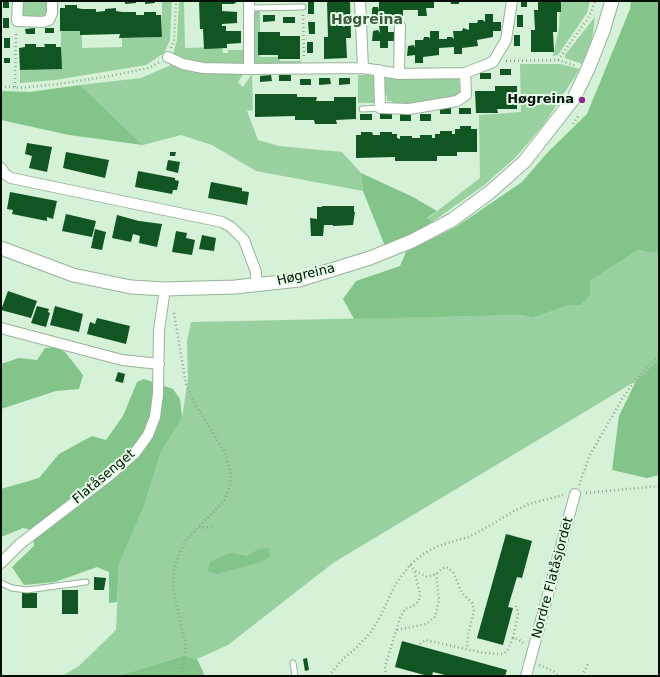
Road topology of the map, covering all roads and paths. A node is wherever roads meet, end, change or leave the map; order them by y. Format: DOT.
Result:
graph roads {
  1 [pos="18,1"];
  2 [pos="52,1"];
  3 [pos="176,1"];
  4 [pos="360,1"];
  5 [pos="512,1"];
  6 [pos="595,1"];
  7 [pos="612,1"];
  8 [pos="250,4"];
  9 [pos="303,7"];
  10 [pos="17,21"];
  11 [pos="400,26"];
  12 [pos="168,57"];
  13 [pos="558,60"];
  14 [pos="494,62"];
  15 [pos="304,68"];
  16 [pos="362,68"];
  17 [pos="249,69"];
  18 [pos="588,69"];
  19 [pos="379,70"];
  20 [pos="465,73"];
  21 [pos="400,74"];
  22 [pos="1,86"];
  23 [pos="15,87"];
  24 [pos="380,108"];
  25 [pos="362,109"];
  26 [pos="580,112"];
  27 [pos="573,124"];
  28 [pos="1,168"];
  29 [pos="1,248"];
  30 [pos="256,285"];
  31 [pos="165,289"];
  32 [pos="173,308"];
  33 [pos="1,328"];
  34 [pos="659,356"];
  35 [pos="159,364"];
  36 [pos="659,486"];
  37 [pos="575,494"];
  38 [pos="198,527"];
  39 [pos="214,528"];
  40 [pos="1,563"];
  41 [pos="410,565"];
  42 [pos="414,570"];
  43 [pos="436,574"];
  44 [pos="86,582"];
  45 [pos="1,583"];
  46 [pos="516,606"];
  47 [pos="397,630"];
  48 [pos="513,638"];
  49 [pos="420,644"];
  50 [pos="526,647"];
  51 [pos="467,648"];
  52 [pos="530,662"];
  53 [pos="293,663"];
  54 [pos="588,664"];
  55 [pos="181,676"];
  56 [pos="295,676"];
  57 [pos="329,676"];
  58 [pos="386,676"];
  59 [pos="526,676"];
  60 [pos="559,676"];
  61 [pos="582,676"];
  1 -- 10 [label="street"];
  2 -- 10 [label="street"];
  3 -- 12 [label="path"];
  4 -- 16 [label="street"];
  5 -- 14 [label="street"];
  6 -- 13 [label="path"];
  7 -- 18 [label="street, Høgreina"];
  8 -- 9 [label="lane"];
  8 -- 17 [label="street"];
  9 -- 15 [label="path"];
  10 -- 23 [label="path"];
  11 -- 21 [label="street"];
  12 -- 17 [label="street"];
  12 -- 23 [label="path"];
  13 -- 14 [label="path"];
  13 -- 18 [label="path"];
  14 -- 20 [label="street"];
  15 -- 16 [label="street"];
  15 -- 17 [label="street"];
  16 -- 19 [label="street"];
  18 -- 30 [label="street, Høgreina"];
  19 -- 21 [label="street"];
  19 -- 24 [label="street"];
  20 -- 21 [label="street"];
  20 -- 24 [label="street"];
  22 -- 23 [label="path"];
  24 -- 25 [label="lane"];
  26 -- 27 [label="path"];
  28 -- 30 [label="street"];
  29 -- 31 [label="street, Høgreina"];
  30 -- 31 [label="street, Høgreina"];
  31 -- 35 [label="street, Flatåsenget"];
  32 -- 38 [label="path"];
  33 -- 35 [label="street"];
  34 -- 37 [label="path"];
  35 -- 40 [label="street, Flatåsenget"];
  36 -- 37 [label="path"];
  37 -- 41 [label="path"];
  37 -- 52 [label="street, Nordre Flatåsjordet"];
  38 -- 39 [label="path"];
  38 -- 55 [label="path"];
  41 -- 42 [label="path"];
  41 -- 57 [label="path"];
  42 -- 43 [label="path"];
  42 -- 47 [label="path"];
  43 -- 47 [label="path"];
  43 -- 51 [label="path"];
  44 -- 45 [label="lane"];
  46 -- 48 [label="path"];
  47 -- 58 [label="path"];
  48 -- 50 [label="path"];
  48 -- 51 [label="path"];
  49 -- 51 [label="path"];
  52 -- 59 [label="street, Nordre Flatåsjordet"];
  52 -- 60 [label="path"];
  53 -- 56 [label="lane"];
  54 -- 61 [label="path"];
}
